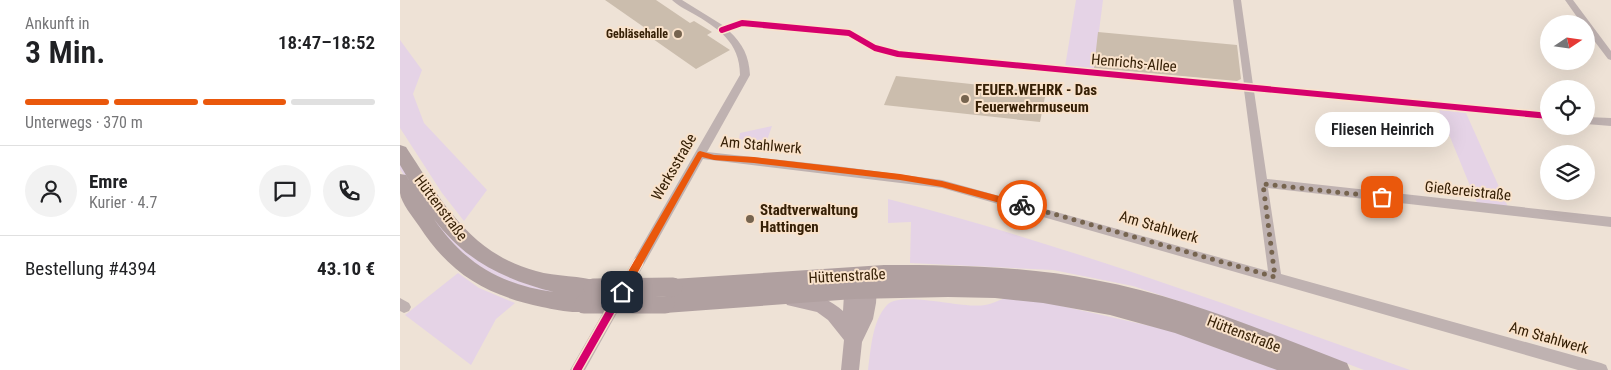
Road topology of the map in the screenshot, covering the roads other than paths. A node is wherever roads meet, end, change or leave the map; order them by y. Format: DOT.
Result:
graph roads {
  1 [pos="676,0"];
  2 [pos="1237,0"];
  3 [pos="1569,0"];
  4 [pos="722,30"];
  5 [pos="1611,57"];
  6 [pos="1249,88"];
  7 [pos="1540,115"];
  8 [pos="1595,121"];
  9 [pos="1611,122"];
  10 [pos="400,151"];
  11 [pos="700,154"];
  12 [pos="400,180"];
  13 [pos="1263,184"];
  14 [pos="1611,222"];
  15 [pos="1275,277"];
  16 [pos="860,282"];
  17 [pos="669,295"];
  18 [pos="777,295"];
  19 [pos="588,296"];
  20 [pos="853,340"];
  21 [pos="577,370"];
  22 [pos="850,370"];
  23 [pos="1304,370"];
  24 [pos="1338,370"];
  25 [pos="1601,370"];
  1 -- 4 [label="street, Werksstraße"];
  2 -- 6 [label="street"];
  3 -- 5 [label="street"];
  4 -- 6 [label="street, Henrichs-Allee"];
  4 -- 11 [label="street, Werksstraße"];
  6 -- 7 [label="street, Henrichs-Allee"];
  6 -- 13 [label="street"];
  8 -- 9 [label="street"];
  10 -- 19 [label="main road, Hüttenstraße"];
  11 -- 15 [label="street, Am Stahlwerk"];
  11 -- 21 [label="street, Werksstraße"];
  12 -- 19 [label="main road, Hüttenstraße"];
  13 -- 14 [label="street, Gießereistraße"];
  13 -- 15 [label="street"];
  15 -- 25 [label="street, Am Stahlwerk"];
  16 -- 17 [label="main road, Hüttenstraße"];
  16 -- 18 [label="main road, Hüttenstraße"];
  16 -- 20 [label="street"];
  16 -- 23 [label="main road, Hüttenstraße"];
  16 -- 24 [label="main road, Hüttenstraße"];
  17 -- 18 [label="main road, Hüttenstraße"];
  17 -- 19 [label="main road, Hüttenstraße, bridge"];
  18 -- 20 [label="street"];
  20 -- 22 [label="street"];
}
